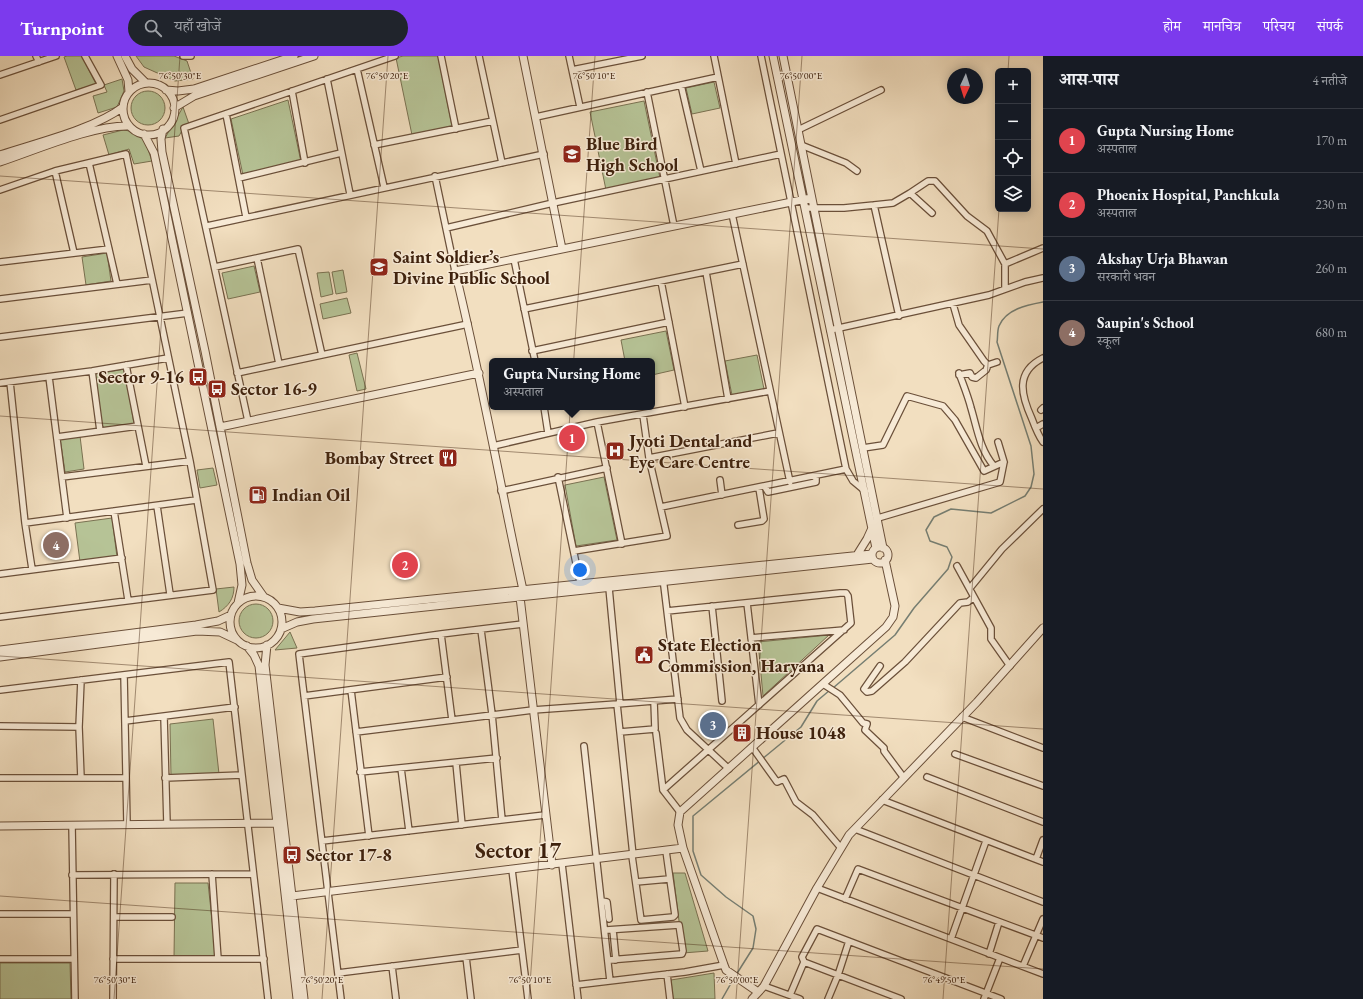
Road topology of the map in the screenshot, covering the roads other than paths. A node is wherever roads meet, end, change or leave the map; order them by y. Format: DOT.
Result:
graph roads {
  1 [pos="36,56"];
  2 [pos="56,56"];
  3 [pos="85,56"];
  4 [pos="117,56"];
  5 [pos="125,56"];
  6 [pos="183,56"];
  7 [pos="191,56"];
  8 [pos="294,56"];
  9 [pos="314,56"];
  10 [pos="395,56"];
  11 [pos="441,56"];
  12 [pos="479,56"];
  13 [pos="523,56"];
  14 [pos="569,56"];
  15 [pos="642,56"];
  16 [pos="714,56"];
  17 [pos="760,56"];
  18 [pos="773,56"];
  19 [pos="783,56"];
  20 [pos="39,62"];
  21 [pos="358,69"];
  22 [pos="572,70"];
  23 [pos="0,75"];
  24 [pos="718,77"];
  25 [pos="326,79"];
  26 [pos="146,83"];
  27 [pos="681,85"];
  28 [pos="166,90"];
  29 [pos="882,90"];
  30 [pos="292,91"];
  31 [pos="129,92"];
  32 [pos="647,92"];
  33 [pos="123,107"];
  34 [pos="580,107"];
  35 [pos="174,108"];
  36 [pos="226,114"];
  37 [pos="536,116"];
  38 [pos="0,120"];
  39 [pos="492,121"];
  40 [pos="129,126"];
  41 [pos="164,129"];
  42 [pos="456,129"];
  43 [pos="798,130"];
  44 [pos="144,134"];
  45 [pos="374,145"];
  46 [pos="800,145"];
  47 [pos="341,153"];
  48 [pos="544,154"];
  49 [pos="781,154"];
  50 [pos="0,155"];
  51 [pos="0,162"];
  52 [pos="89,163"];
  53 [pos="305,163"];
  54 [pos="502,163"];
  55 [pos="736,164"];
  56 [pos="701,170"];
  57 [pos="55,171"];
  58 [pos="857,171"];
  59 [pos="435,176"];
  60 [pos="239,178"];
  61 [pos="664,178"];
  62 [pos="384,187"];
  63 [pos="0,190"];
  64 [pos="910,193"];
  65 [pos="350,194"];
  66 [pos="811,198"];
  67 [pos="803,200"];
  68 [pos="792,202"];
  69 [pos="554,203"];
  70 [pos="874,205"];
  71 [pos="813,207"];
  72 [pos="805,208"];
  73 [pos="932,213"];
  74 [pos="732,214"];
  75 [pos="246,217"];
  76 [pos="207,226"];
  77 [pos="674,226"];
  78 [pos="446,228"];
  79 [pos="1043,248"];
  80 [pos="109,249"];
  81 [pos="562,249"];
  82 [pos="74,254"];
  83 [pos="257,258"];
  84 [pos="514,259"];
  85 [pos="0,262"];
  86 [pos="743,264"];
  87 [pos="1005,264"];
  88 [pos="215,267"];
  89 [pos="455,271"];
  90 [pos="706,272"];
  91 [pos="1043,278"];
  92 [pos="152,280"];
  93 [pos="661,281"];
  94 [pos="117,284"];
  95 [pos="1005,289"];
  96 [pos="0,299"];
  97 [pos="953,304"];
  98 [pos="524,309"];
  99 [pos="188,313"];
  100 [pos="159,316"];
  101 [pos="899,316"];
  102 [pos="669,322"];
  103 [pos="468,324"];
  104 [pos="834,329"];
  105 [pos="0,337"];
  106 [pos="532,351"];
  107 [pos="322,355"];
  108 [pos="168,358"];
  109 [pos="533,358"];
  110 [pos="1043,358"];
  111 [pos="997,362"];
  112 [pos="280,364"];
  113 [pos="988,365"];
  114 [pos="126,366"];
  115 [pos="92,371"];
  116 [pos="237,373"];
  117 [pos="479,373"];
  118 [pos="49,377"];
  119 [pos="10,382"];
  120 [pos="0,383"];
  121 [pos="770,391"];
  122 [pos="728,399"];
  123 [pos="685,407"];
  124 [pos="544,410"];
  125 [pos="643,415"];
  126 [pos="248,421"];
  127 [pos="597,422"];
  128 [pos="1043,424"];
  129 [pos="138,426"];
  130 [pos="220,427"];
  131 [pos="1036,428"];
  132 [pos="100,431"];
  133 [pos="548,433"];
  134 [pos="778,433"];
  135 [pos="57,437"];
  136 [pos="998,442"];
  137 [pos="1043,442"];
  138 [pos="493,446"];
  139 [pos="863,448"];
  140 [pos="649,458"];
  141 [pos="190,461"];
  142 [pos="1004,462"];
  143 [pos="146,466"];
  144 [pos="994,466"];
  145 [pos="607,468"];
  146 [pos="846,470"];
  147 [pos="816,476"];
  148 [pos="62,477"];
  149 [pos="558,477"];
  150 [pos="720,480"];
  151 [pos="790,482"];
  152 [pos="762,488"];
  153 [pos="501,490"];
  154 [pos="865,491"];
  155 [pos="722,495"];
  156 [pos="196,500"];
  157 [pos="157,506"];
  158 [pos="661,507"];
  159 [pos="1043,508"];
  160 [pos="114,511"];
  161 [pos="66,518"];
  162 [pos="878,518"];
  163 [pos="25,523"];
  164 [pos="738,525"];
  165 [pos="872,526"];
  166 [pos="622,544"];
  167 [pos="574,551"];
  168 [pos="876,552"];
  169 [pos="857,555"];
  170 [pos="122,558"];
  171 [pos="885,560"];
  172 [pos="957,566"];
  173 [pos="32,570"];
  174 [pos="0,574"];
  175 [pos="663,579"];
  176 [pos="581,587"];
  177 [pos="609,588"];
  178 [pos="970,588"];
  179 [pos="170,594"];
  180 [pos="521,594"];
  181 [pos="264,597"];
  182 [pos="974,597"];
  183 [pos="128,600"];
  184 [pos="747,602"];
  185 [pos="238,603"];
  186 [pos="712,606"];
  187 [pos="278,608"];
  188 [pos="667,611"];
  189 [pos="231,614"];
  190 [pos="0,617"];
  191 [pos="523,624"];
  192 [pos="1043,628"];
  193 [pos="281,629"];
  194 [pos="481,630"];
  195 [pos="844,630"];
  196 [pos="441,634"];
  197 [pos="751,638"];
  198 [pos="237,640"];
  199 [pos="267,645"];
  200 [pos="247,646"];
  201 [pos="0,650"];
  202 [pos="0,657"];
  203 [pos="880,666"];
  204 [pos="1010,666"];
  205 [pos="124,675"];
  206 [pos="447,677"];
  207 [pos="81,680"];
  208 [pos="823,684"];
  209 [pos="0,690"];
  210 [pos="351,690"];
  211 [pos="304,696"];
  212 [pos="678,698"];
  213 [pos="654,701"];
  214 [pos="722,701"];
  215 [pos="618,704"];
  216 [pos="759,705"];
  217 [pos="235,707"];
  218 [pos="533,710"];
  219 [pos="492,714"];
  220 [pos="164,717"];
  221 [pos="962,717"];
  222 [pos="452,720"];
  223 [pos="125,721"];
  224 [pos="0,726"];
  225 [pos="79,727"];
  226 [pos="356,732"];
  227 [pos="620,732"];
  228 [pos="656,733"];
  229 [pos="584,746"];
  230 [pos="752,747"];
  231 [pos="1043,748"];
  232 [pos="709,750"];
  233 [pos="955,754"];
  234 [pos="497,758"];
  235 [pos="456,762"];
  236 [pos="401,768"];
  237 [pos="729,768"];
  238 [pos="360,772"];
  239 [pos="242,775"];
  240 [pos="927,777"];
  241 [pos="0,778"];
  242 [pos="81,778"];
  243 [pos="126,778"];
  244 [pos="165,778"];
  245 [pos="904,778"];
  246 [pos="1043,786"];
  247 [pos="663,790"];
  248 [pos="882,800"];
  249 [pos="680,812"];
  250 [pos="545,815"];
  251 [pos="502,820"];
  252 [pos="1043,822"];
  253 [pos="248,823"];
  254 [pos="277,823"];
  255 [pos="128,824"];
  256 [pos="167,824"];
  257 [pos="72,825"];
  258 [pos="462,825"];
  259 [pos="0,826"];
  260 [pos="854,829"];
  261 [pos="409,831"];
  262 [pos="369,836"];
  263 [pos="1043,840"];
  264 [pos="322,841"];
  265 [pos="986,841"];
  266 [pos="683,848"];
  267 [pos="841,848"];
  268 [pos="666,851"];
  269 [pos="633,855"];
  270 [pos="1036,859"];
  271 [pos="596,860"];
  272 [pos="1043,862"];
  273 [pos="562,864"];
  274 [pos="552,865"];
  275 [pos="512,870"];
  276 [pos="114,874"];
  277 [pos="212,874"];
  278 [pos="253,874"];
  279 [pos="72,875"];
  280 [pos="974,875"];
  281 [pos="669,879"];
  282 [pos="636,882"];
  283 [pos="817,888"];
  284 [pos="328,892"];
  285 [pos="292,896"];
  286 [pos="845,899"];
  287 [pos="602,901"];
  288 [pos="1043,902"];
  289 [pos="962,908"];
  290 [pos="0,914"];
  291 [pos="73,914"];
  292 [pos="115,917"];
  293 [pos="172,917"];
  294 [pos="1043,919"];
  295 [pos="609,920"];
  296 [pos="999,922"];
  297 [pos="606,930"];
  298 [pos="613,930"];
  299 [pos="1036,936"];
  300 [pos="1043,938"];
  301 [pos="951,939"];
  302 [pos="849,941"];
  303 [pos="522,950"];
  304 [pos="989,954"];
  305 [pos="466,957"];
  306 [pos="1000,958"];
  307 [pos="0,959"];
  308 [pos="74,959"];
  309 [pos="113,959"];
  310 [pos="218,959"];
  311 [pos="264,959"];
  312 [pos="609,960"];
  313 [pos="616,960"];
  314 [pos="804,962"];
  315 [pos="724,965"];
  316 [pos="392,966"];
  317 [pos="1023,966"];
  318 [pos="338,973"];
  319 [pos="667,974"];
  320 [pos="1043,974"];
  321 [pos="838,975"];
  322 [pos="610,981"];
  323 [pos="576,985"];
  324 [pos="764,986"];
  325 [pos="756,995"];
  326 [pos="790,995"];
  327 [pos="985,996"];
  328 [pos="75,999"];
  329 [pos="113,999"];
  330 [pos="268,999"];
  331 [pos="297,999"];
  332 [pos="304,999"];
  333 [pos="341,999"];
  334 [pos="396,999"];
  335 [pos="471,999"];
  336 [pos="528,999"];
  337 [pos="578,999"];
  338 [pos="670,999"];
  339 [pos="752,999"];
  340 [pos="800,999"];
  341 [pos="828,999"];
  342 [pos="902,999"];
  343 [pos="1001,999"];
  1 -- 20 [label="street"];
  2 -- 20 [label="street"];
  3 -- 38 [label="street"];
  4 -- 31 [label="street"];
  5 -- 26 [label="street"];
  6 -- 7 [label="street"];
  8 -- 28 [label="street"];
  9 -- 35 [label="street"];
  10 -- 21 [label="street"];
  11 -- 42 [label="street"];
  12 -- 39 [label="street"];
  13 -- 37 [label="street"];
  14 -- 22 [label="street"];
  15 -- 22 [label="street"];
  16 -- 24 [label="street"];
  17 -- 49 [label="street"];
  18 -- 67 [label="street"];
  19 -- 43 [label="street"];
  20 -- 23 [label="street"];
  21 -- 25 [label="street"];
  21 -- 45 [label="street"];
  22 -- 34 [label="street"];
  24 -- 27 [label="street"];
  24 -- 55 [label="street"];
  25 -- 30 [label="street"];
  25 -- 47 [label="street"];
  26 -- 28 [label="street"];
  26 -- 31 [label="street"];
  27 -- 32 [label="street"];
  27 -- 56 [label="street"];
  28 -- 35 [label="street"];
  29 -- 43 [label="street"];
  30 -- 36 [label="street"];
  30 -- 53 [label="street"];
  31 -- 33 [label="street"];
  32 -- 34 [label="street"];
  32 -- 61 [label="street"];
  33 -- 40 [label="street"];
  33 -- 50 [label="street"];
  34 -- 37 [label="street"];
  35 -- 41 [label="street"];
  36 -- 60 [label="street"];
  36 -- 76 [label="street"];
  37 -- 48 [label="street"];
  39 -- 42 [label="street"];
  39 -- 54 [label="street"];
  40 -- 44 [label="street"];
  40 -- 51 [label="street"];
  41 -- 44 [label="street"];
  41 -- 130 [label="street"];
  42 -- 45 [label="street"];
  43 -- 46 [label="street"];
  44 -- 99 [label="street"];
  45 -- 62 [label="street"];
  46 -- 58 [label="street"];
  46 -- 66 [label="street"];
  47 -- 53 [label="street"];
  47 -- 65 [label="street"];
  48 -- 54 [label="street"];
  48 -- 69 [label="street"];
  49 -- 55 [label="street"];
  49 -- 68 [label="street"];
  52 -- 57 [label="street"];
  52 -- 80 [label="street"];
  52 -- 92 [label="street"];
  53 -- 60 [label="street"];
  54 -- 59 [label="street"];
  55 -- 56 [label="street"];
  56 -- 61 [label="street"];
  57 -- 63 [label="street"];
  57 -- 82 [label="street"];
  59 -- 62 [label="street"];
  59 -- 78 [label="street"];
  60 -- 75 [label="street"];
  61 -- 69 [label="street"];
  61 -- 77 [label="street"];
  62 -- 65 [label="street"];
  64 -- 70 [label="street"];
  64 -- 73 [label="street"];
  64 -- 87 [label="street"];
  65 -- 75 [label="street"];
  66 -- 67 [label="street"];
  66 -- 71 [label="street"];
  67 -- 68 [label="street"];
  67 -- 72 [label="street"];
  68 -- 74 [label="street"];
  68 -- 146 [label="street"];
  69 -- 78 [label="street"];
  69 -- 81 [label="street"];
  70 -- 71 [label="street"];
  70 -- 101 [label="street"];
  71 -- 72 [label="street"];
  71 -- 104 [label="street"];
  72 -- 104 [label="street"];
  74 -- 77 [label="street"];
  74 -- 86 [label="street"];
  75 -- 76 [label="street"];
  76 -- 88 [label="street"];
  77 -- 81 [label="street"];
  78 -- 89 [label="street"];
  79 -- 87 [label="street"];
  80 -- 82 [label="street"];
  80 -- 94 [label="street"];
  81 -- 84 [label="street"];
  82 -- 85 [label="street"];
  83 -- 88 [label="street"];
  83 -- 107 [label="street"];
  83 -- 112 [label="street"];
  84 -- 89 [label="street"];
  84 -- 98 [label="street"];
  86 -- 90 [label="street"];
  86 -- 121 [label="street"];
  87 -- 95 [label="street"];
  88 -- 116 [label="street"];
  89 -- 103 [label="street"];
  90 -- 93 [label="street"];
  90 -- 122 [label="street"];
  91 -- 95 [label="street"];
  92 -- 94 [label="street"];
  92 -- 100 [label="street"];
  93 -- 98 [label="street"];
  93 -- 102 [label="street"];
  94 -- 96 [label="street"];
  95 -- 97 [label="street"];
  97 -- 101 [label="street"];
  97 -- 113 [label="street"];
  98 -- 106 [label="street"];
  99 -- 100 [label="street"];
  99 -- 185 [label="street"];
  100 -- 105 [label="street"];
  100 -- 108 [label="street"];
  101 -- 104 [label="street"];
  102 -- 106 [label="street"];
  102 -- 123 [label="street"];
  103 -- 107 [label="street"];
  103 -- 117 [label="street"];
  104 -- 139 [label="street"];
  104 -- 154 [label="street"];
  106 -- 109 [label="street"];
  107 -- 112 [label="street"];
  108 -- 114 [label="street"];
  108 -- 141 [label="street"];
  110 -- 131 [label="street"];
  111 -- 113 [label="street"];
  112 -- 116 [label="street"];
  113 -- 144 [label="street"];
  114 -- 115 [label="street"];
  114 -- 129 [label="street"];
  115 -- 118 [label="street"];
  115 -- 132 [label="street"];
  116 -- 126 [label="street"];
  117 -- 126 [label="street"];
  117 -- 138 [label="street"];
  118 -- 119 [label="street"];
  118 -- 135 [label="street"];
  119 -- 120 [label="street"];
  119 -- 163 [label="street"];
  121 -- 122 [label="street"];
  121 -- 134 [label="street"];
  122 -- 123 [label="street"];
  123 -- 125 [label="street"];
  124 -- 133 [label="street"];
  125 -- 127 [label="street"];
  125 -- 140 [label="street"];
  126 -- 130 [label="street"];
  127 -- 133 [label="street"];
  127 -- 145 [label="street"];
  128 -- 131 [label="street"];
  129 -- 132 [label="street"];
  129 -- 143 [label="street"];
  130 -- 181 [label="street"];
  131 -- 137 [label="street"];
  132 -- 135 [label="street"];
  133 -- 138 [label="street"];
  134 -- 140 [label="street"];
  134 -- 151 [label="street"];
  135 -- 148 [label="street"];
  136 -- 142 [label="street"];
  138 -- 153 [label="street"];
  139 -- 144 [label="street"];
  139 -- 162 [label="street"];
  140 -- 158 [label="street"];
  141 -- 143 [label="street"];
  141 -- 156 [label="street"];
  142 -- 144 [label="street"];
  142 -- 162 [label="street"];
  143 -- 148 [label="street"];
  145 -- 149 [label="street"];
  145 -- 166 [label="street"];
  146 -- 147 [label="street"];
  146 -- 154 [label="street"];
  147 -- 151 [label="street"];
  147 -- 152 [label="street"];
  148 -- 161 [label="street"];
  149 -- 153 [label="street"];
  149 -- 167 [label="street"];
  150 -- 155 [label="street"];
  151 -- 152 [label="street"];
  152 -- 155 [label="street"];
  152 -- 164 [label="street"];
  153 -- 180 [label="street"];
  154 -- 165 [label="street"];
  155 -- 158 [label="street"];
  156 -- 157 [label="street"];
  156 -- 179 [label="street"];
  157 -- 160 [label="street"];
  157 -- 179 [label="street"];
  158 -- 166 [label="street"];
  159 -- 178 [label="street"];
  160 -- 161 [label="street"];
  160 -- 170 [label="street"];
  161 -- 163 [label="street"];
  162 -- 168 [label="street"];
  163 -- 173 [label="street"];
  165 -- 168 [label="street"];
  165 -- 169 [label="street"];
  166 -- 167 [label="street"];
  167 -- 176 [label="street"];
  168 -- 169 [label="street"];
  168 -- 171 [label="street"];
  168 -- 171 [label="street"];
  168 -- 175 [label="street"];
  169 -- 175 [label="street"];
  170 -- 173 [label="street"];
  170 -- 183 [label="street"];
  171 -- 208 [label="street"];
  172 -- 178 [label="street"];
  173 -- 174 [label="street"];
  175 -- 176 [label="street"];
  175 -- 177 [label="street"];
  175 -- 188 [label="street"];
  176 -- 177 [label="street"];
  176 -- 180 [label="street"];
  177 -- 215 [label="street"];
  178 -- 182 [label="street"];
  179 -- 183 [label="street"];
  180 -- 187 [label="street"];
  180 -- 191 [label="street"];
  180 -- 193 [label="street"];
  181 -- 185 [label="street"];
  181 -- 187 [label="street"];
  182 -- 203 [label="street"];
  182 -- 204 [label="street"];
  183 -- 190 [label="street"];
  184 -- 186 [label="street"];
  184 -- 195 [label="street"];
  184 -- 197 [label="street"];
  185 -- 189 [label="street"];
  186 -- 188 [label="street"];
  186 -- 214 [label="street"];
  187 -- 193 [label="street"];
  188 -- 212 [label="street"];
  189 -- 198 [label="street"];
  189 -- 201 [label="street"];
  191 -- 194 [label="street"];
  191 -- 218 [label="street"];
  192 -- 204 [label="street"];
  193 -- 199 [label="street"];
  194 -- 196 [label="street"];
  194 -- 219 [label="street"];
  195 -- 197 [label="street"];
  195 -- 216 [label="street"];
  196 -- 206 [label="street"];
  196 -- 211 [label="street"];
  197 -- 216 [label="street"];
  198 -- 200 [label="street"];
  198 -- 202 [label="street"];
  199 -- 200 [label="street"];
  199 -- 285 [label="street"];
  200 -- 254 [label="street"];
  204 -- 221 [label="street"];
  205 -- 207 [label="street"];
  205 -- 217 [label="street"];
  205 -- 223 [label="street"];
  206 -- 210 [label="street"];
  206 -- 222 [label="street"];
  207 -- 209 [label="street"];
  207 -- 225 [label="street"];
  208 -- 230 [label="street"];
  208 -- 245 [label="street"];
  210 -- 211 [label="street"];
  210 -- 226 [label="street"];
  211 -- 264 [label="street"];
  212 -- 213 [label="street"];
  212 -- 232 [label="street"];
  213 -- 215 [label="street"];
  213 -- 227 [label="street"];
  215 -- 218 [label="street"];
  215 -- 227 [label="street"];
  216 -- 232 [label="street"];
  217 -- 220 [label="street"];
  217 -- 239 [label="street"];
  218 -- 219 [label="street"];
  218 -- 250 [label="street"];
  219 -- 222 [label="street"];
  219 -- 234 [label="street"];
  220 -- 223 [label="street"];
  220 -- 244 [label="street"];
  221 -- 231 [label="street"];
  221 -- 245 [label="street"];
  222 -- 226 [label="street"];
  223 -- 243 [label="street"];
  224 -- 225 [label="street"];
  225 -- 242 [label="street"];
  226 -- 238 [label="street"];
  227 -- 269 [label="street"];
  228 -- 247 [label="street"];
  229 -- 271 [label="street"];
  230 -- 237 [label="street"];
  230 -- 267 [label="street"];
  232 -- 237 [label="street"];
  232 -- 247 [label="street"];
  233 -- 246 [label="street"];
  234 -- 235 [label="street"];
  234 -- 251 [label="street"];
  235 -- 236 [label="street"];
  235 -- 258 [label="street"];
  236 -- 238 [label="street"];
  236 -- 261 [label="street"];
  237 -- 249 [label="street"];
  238 -- 262 [label="street"];
  239 -- 244 [label="street"];
  239 -- 253 [label="street"];
  240 -- 252 [label="street"];
  241 -- 242 [label="street"];
  242 -- 243 [label="street"];
  243 -- 255 [label="street"];
  244 -- 256 [label="street"];
  245 -- 248 [label="street"];
  247 -- 249 [label="street"];
  248 -- 260 [label="street"];
  248 -- 265 [label="street"];
  249 -- 266 [label="street"];
  250 -- 251 [label="street"];
  250 -- 274 [label="street"];
  251 -- 258 [label="street"];
  253 -- 254 [label="street"];
  253 -- 256 [label="street"];
  253 -- 278 [label="street"];
  254 -- 331 [label="street"];
  255 -- 256 [label="street"];
  255 -- 257 [label="street"];
  257 -- 259 [label="street"];
  257 -- 279 [label="street"];
  258 -- 261 [label="street"];
  260 -- 267 [label="street"];
  260 -- 280 [label="street"];
  261 -- 262 [label="street"];
  262 -- 264 [label="street"];
  263 -- 270 [label="street"];
  264 -- 284 [label="street"];
  265 -- 270 [label="street"];
  265 -- 280 [label="street"];
  266 -- 268 [label="street"];
  266 -- 315 [label="street"];
  267 -- 283 [label="street"];
  268 -- 269 [label="street"];
  268 -- 281 [label="street"];
  269 -- 271 [label="street"];
  269 -- 282 [label="street"];
  270 -- 272 [label="street"];
  271 -- 273 [label="street"];
  271 -- 287 [label="street"];
  273 -- 274 [label="street"];
  273 -- 323 [label="street"];
  274 -- 275 [label="street"];
  275 -- 284 [label="street"];
  275 -- 303 [label="street"];
  276 -- 277 [label="street"];
  276 -- 279 [label="street"];
  276 -- 292 [label="street"];
  277 -- 278 [label="street"];
  277 -- 310 [label="street"];
  278 -- 311 [label="street"];
  279 -- 291 [label="street"];
  280 -- 288 [label="street"];
  280 -- 289 [label="street"];
  281 -- 282 [label="street"];
  281 -- 282 [label="street"];
  283 -- 286 [label="street"];
  283 -- 324 [label="street"];
  284 -- 285 [label="street"];
  284 -- 318 [label="street"];
  285 -- 332 [label="street"];
  286 -- 289 [label="street"];
  286 -- 301 [label="street"];
  287 -- 295 [label="street"];
  287 -- 297 [label="street"];
  289 -- 296 [label="street"];
  289 -- 301 [label="street"];
  290 -- 291 [label="street"];
  291 -- 308 [label="street"];
  292 -- 293 [label="street"];
  292 -- 309 [label="street"];
  294 -- 299 [label="street"];
  296 -- 299 [label="street"];
  296 -- 304 [label="street"];
  297 -- 298 [label="street"];
  297 -- 312 [label="street"];
  298 -- 313 [label="street"];
  298 -- 313 [label="street"];
  299 -- 300 [label="street"];
  299 -- 317 [label="street"];
  301 -- 304 [label="street"];
  302 -- 314 [label="street"];
  302 -- 321 [label="street"];
  302 -- 327 [label="street"];
  303 -- 305 [label="street"];
  303 -- 336 [label="street"];
  304 -- 306 [label="street"];
  305 -- 316 [label="street"];
  305 -- 335 [label="street"];
  306 -- 317 [label="street"];
  306 -- 327 [label="street"];
  307 -- 308 [label="street"];
  308 -- 328 [label="street"];
  309 -- 310 [label="street"];
  309 -- 329 [label="street"];
  310 -- 311 [label="street"];
  311 -- 330 [label="street"];
  312 -- 313 [label="street"];
  312 -- 322 [label="street"];
  314 -- 321 [label="street"];
  314 -- 326 [label="street"];
  315 -- 319 [label="street"];
  315 -- 325 [label="street"];
  316 -- 318 [label="street"];
  316 -- 334 [label="street"];
  317 -- 320 [label="street"];
  318 -- 333 [label="street"];
  319 -- 322 [label="street"];
  319 -- 338 [label="street"];
  321 -- 341 [label="street"];
  321 -- 342 [label="street"];
  322 -- 323 [label="street"];
  323 -- 337 [label="street"];
  324 -- 325 [label="street"];
  324 -- 326 [label="street"];
  325 -- 339 [label="street"];
  326 -- 340 [label="street"];
  327 -- 343 [label="street"];
}
